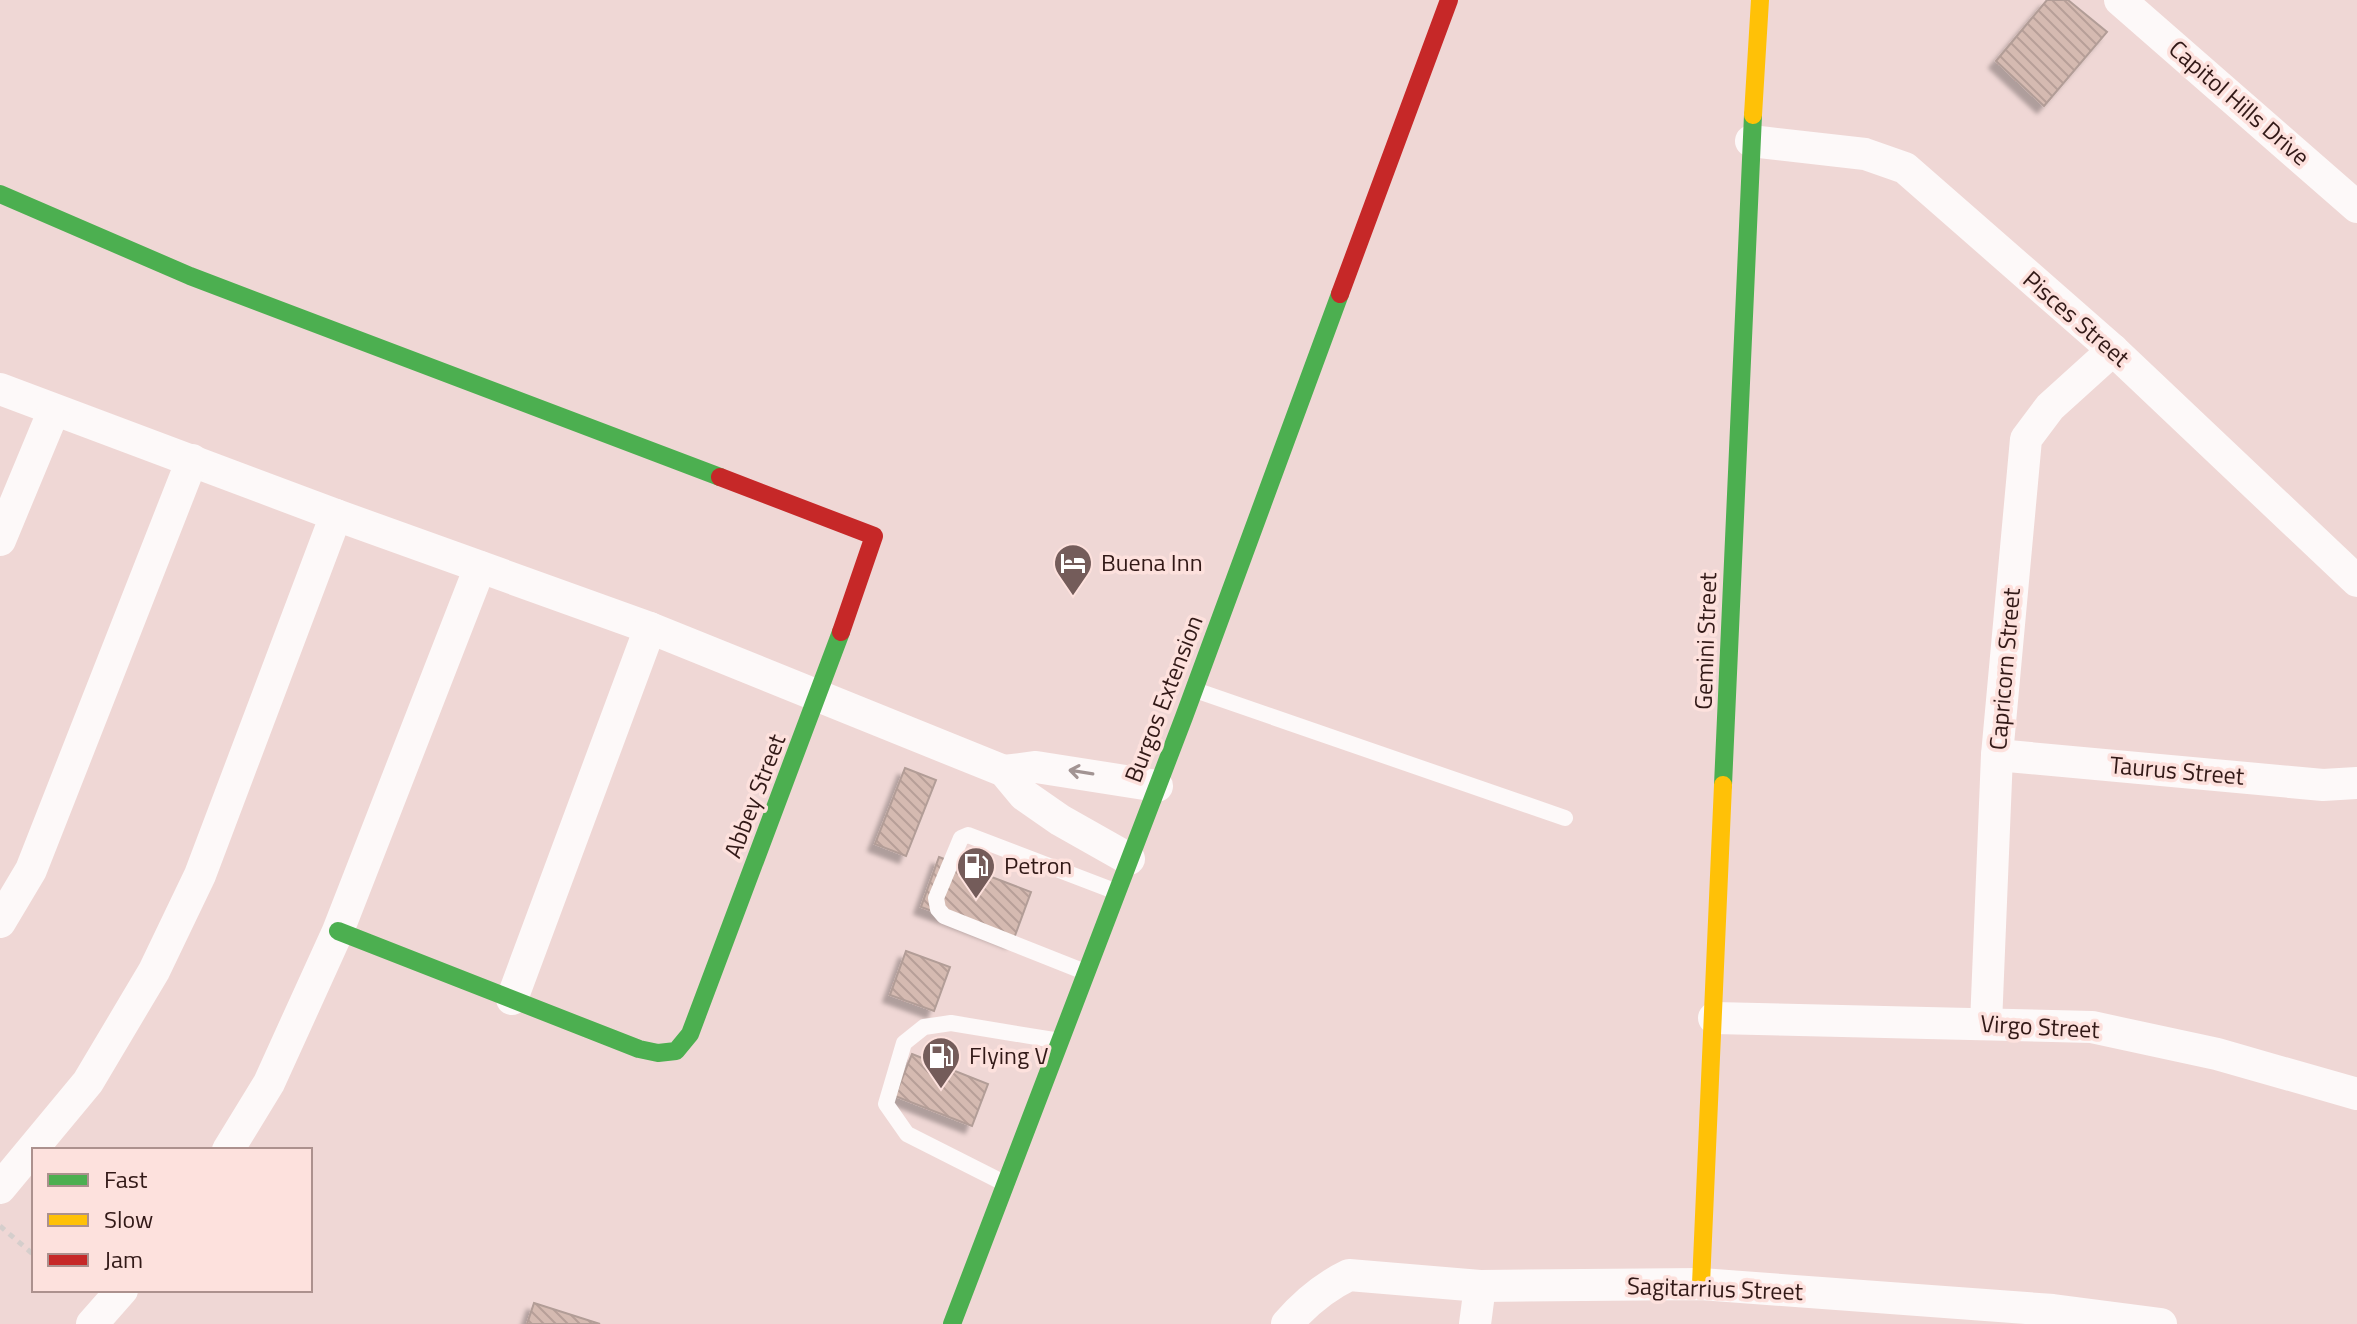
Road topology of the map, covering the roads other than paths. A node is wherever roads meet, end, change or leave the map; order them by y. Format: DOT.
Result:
graph roads {
  1 [pos="1449,0"];
  2 [pos="1760,0"];
  3 [pos="2120,0"];
  4 [pos="1751,141"];
  5 [pos="0,194"];
  6 [pos="2357,207"];
  7 [pos="2113,350"];
  8 [pos="0,389"];
  9 [pos="54,410"];
  10 [pos="192,460"];
  11 [pos="336,515"];
  12 [pos="0,540"];
  13 [pos="480,567"];
  14 [pos="2357,581"];
  15 [pos="650,628"];
  16 [pos="1194,689"];
  17 [pos="819,695"];
  18 [pos="1997,755"];
  19 [pos="1004,771"];
  20 [pos="2357,783"];
  21 [pos="1157,786"];
  22 [pos="1565,818"];
  23 [pos="1129,859"];
  24 [pos="1117,893"];
  25 [pos="0,922"];
  26 [pos="338,931"];
  27 [pos="1087,973"];
  28 [pos="512,999"];
  29 [pos="1714,1018"];
  30 [pos="1986,1024"];
  31 [pos="1060,1041"];
  32 [pos="2357,1094"];
  33 [pos="33,1148"];
  34 [pos="229,1148"];
  35 [pos="32,1149"];
  36 [pos="1006,1184"];
  37 [pos="0,1188"];
  38 [pos="1701,1284"];
  39 [pos="1480,1286"];
  40 [pos="120,1292"];
  41 [pos="92,1324"];
  42 [pos="952,1324"];
  43 [pos="1287,1324"];
  44 [pos="1475,1324"];
  45 [pos="2161,1324"];
  1 -- 16 [label="street, Burgos Extension"];
  2 -- 4 [label="street, Gemini Street"];
  3 -- 6 [label="street, Capitol Hills Drive"];
  4 -- 7 [label="street, Pisces Street"];
  4 -- 29 [label="street, Gemini Street"];
  5 -- 17 [label="street, Abbey Street"];
  7 -- 14 [label="street, Pisces Street"];
  7 -- 18 [label="street, Capricorn Street"];
  8 -- 9 [label="street"];
  9 -- 10 [label="street"];
  9 -- 12 [label="street"];
  10 -- 11 [label="street"];
  10 -- 25 [label="street"];
  11 -- 13 [label="street"];
  11 -- 33 [label="street"];
  13 -- 15 [label="street"];
  13 -- 26 [label="street"];
  15 -- 17 [label="street"];
  15 -- 28 [label="street"];
  16 -- 21 [label="street, Burgos Extension"];
  16 -- 22 [label="lane"];
  17 -- 19 [label="street"];
  17 -- 28 [label="street, Abbey Street"];
  18 -- 20 [label="street, Taurus Street"];
  18 -- 30 [label="street, Capricorn Street"];
  21 -- 19 [label="street, one-way"];
  19 -- 23 [label="street"];
  21 -- 23 [label="street, Burgos Extension"];
  23 -- 24 [label="street, Burgos Extension"];
  24 -- 27 [label="street, Burgos Extension"];
  24 -- 27 [label="lane"];
  26 -- 28 [label="street"];
  26 -- 34 [label="street"];
  27 -- 31 [label="street, Burgos Extension"];
  29 -- 30 [label="street, Virgo Street"];
  29 -- 38 [label="street, Gemini Street"];
  30 -- 32 [label="street, Virgo Street"];
  31 -- 36 [label="street, Burgos Extension"];
  31 -- 36 [label="lane"];
  35 -- 37 [label="street"];
  36 -- 42 [label="street, Burgos Extension"];
  38 -- 39 [label="street, Sagitarrius Street"];
  38 -- 45 [label="street, Sagitarrius Street"];
  39 -- 43 [label="street, Sagitarrius Street"];
  39 -- 44 [label="street"];
  40 -- 41 [label="street"];
}
